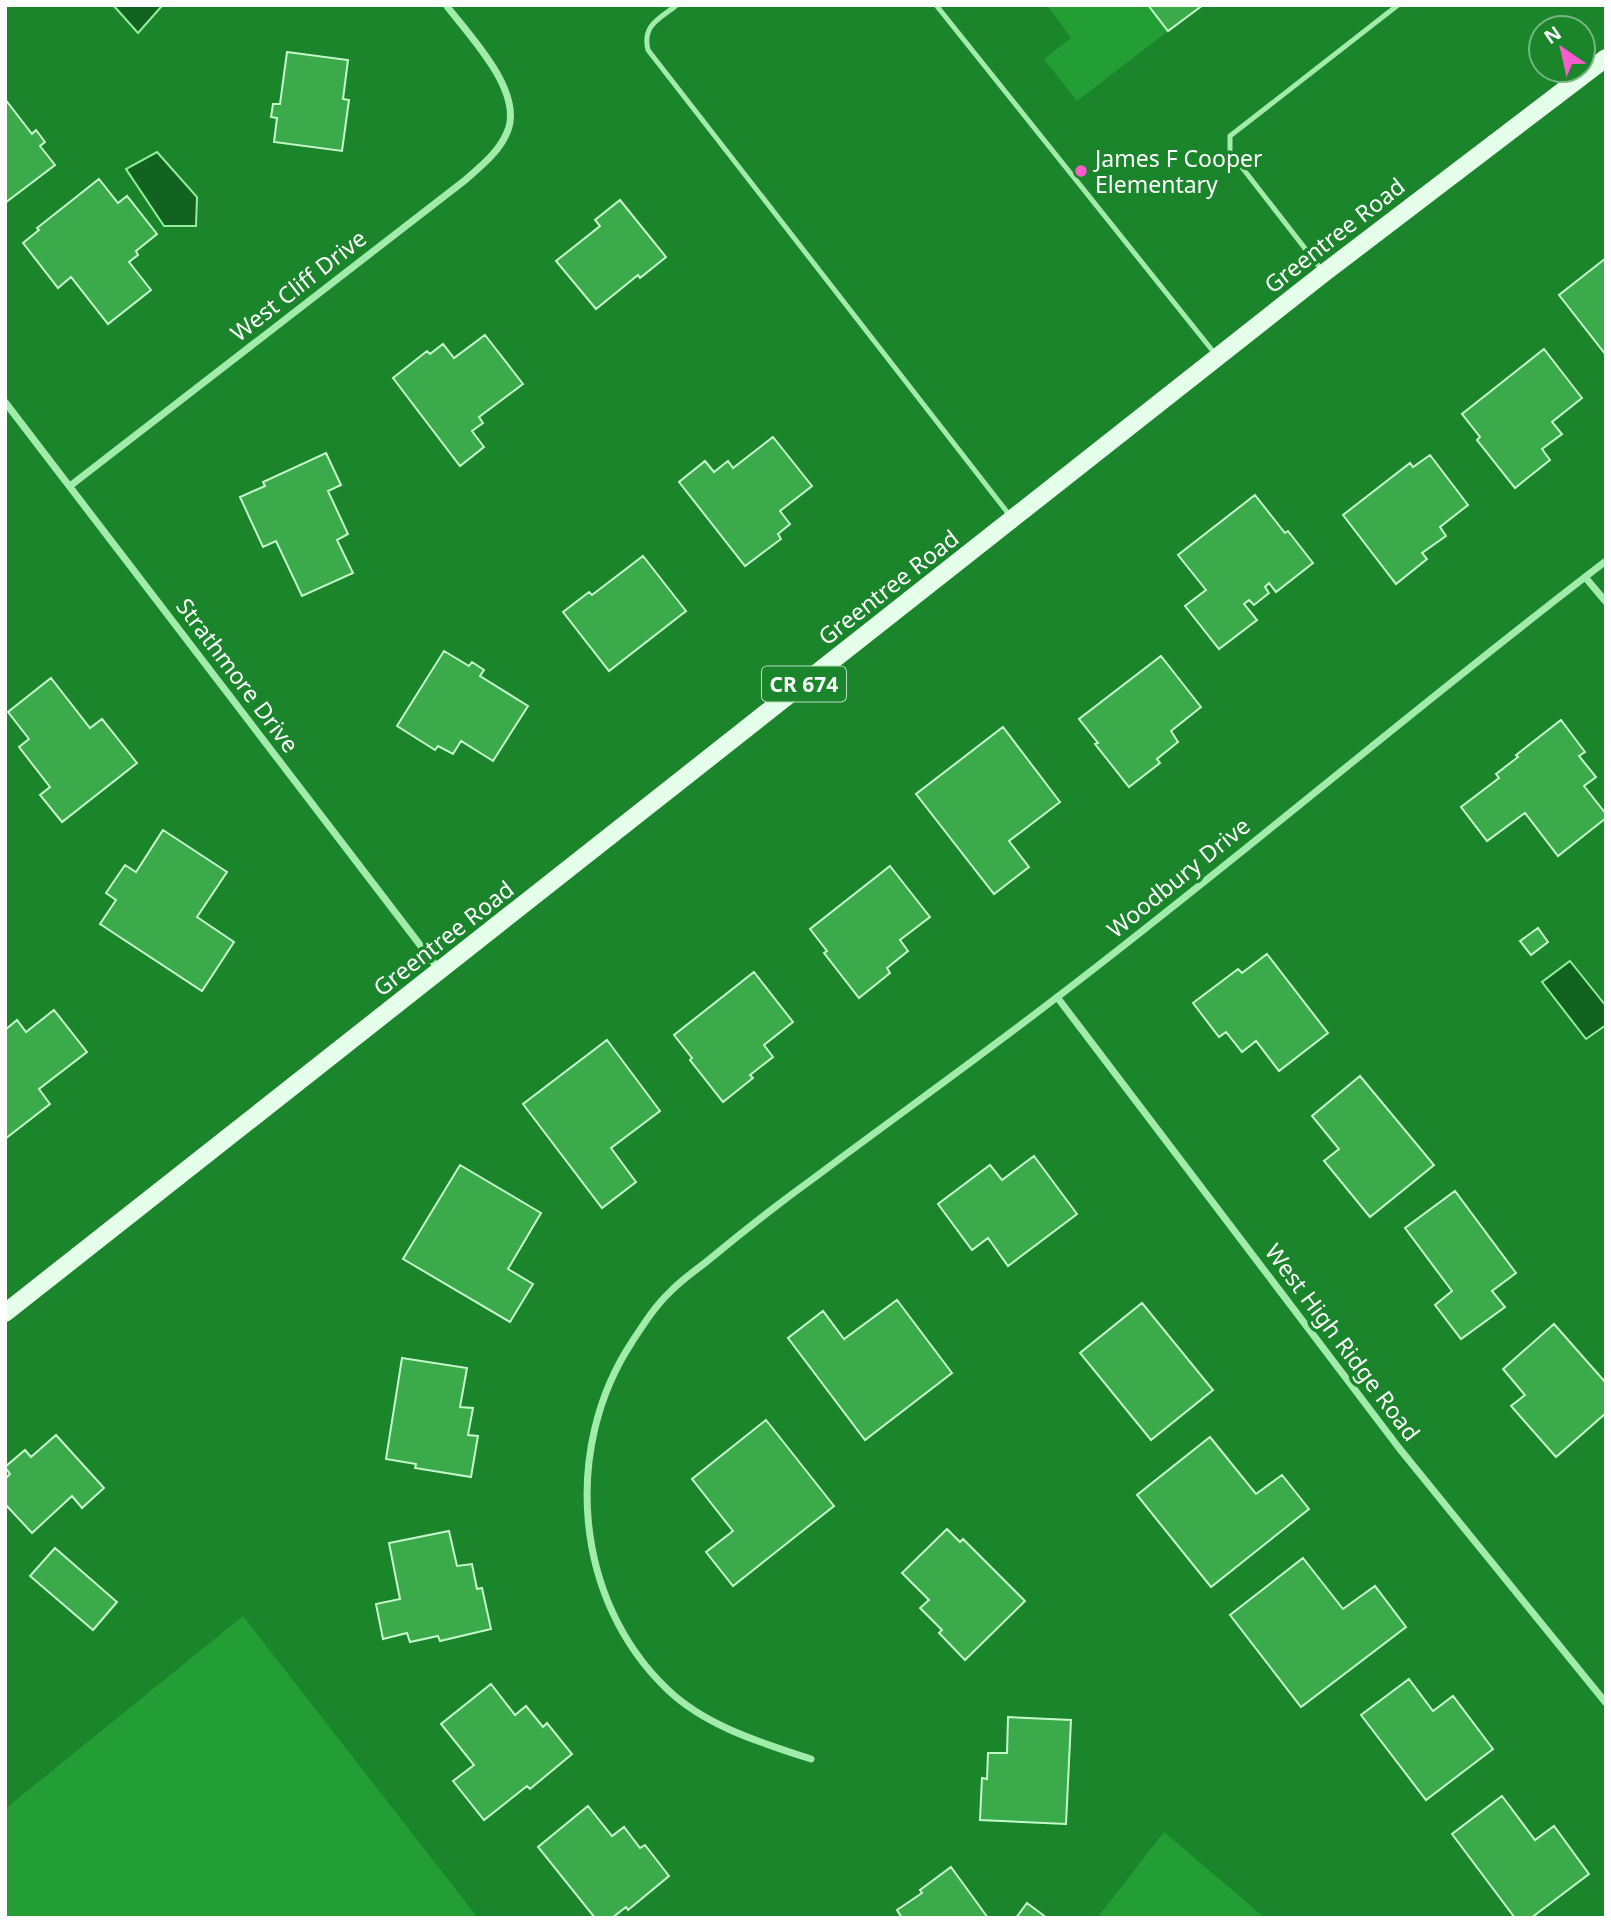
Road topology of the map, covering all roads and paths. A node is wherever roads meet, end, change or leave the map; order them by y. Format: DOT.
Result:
graph roads {
  1 [pos="446,5"];
  2 [pos="677,5"];
  3 [pos="936,5"];
  4 [pos="1398,5"];
  5 [pos="1606,58"];
  6 [pos="1324,273"];
  7 [pos="1218,358"];
  8 [pos="5,402"];
  9 [pos="70,486"];
  10 [pos="1013,519"];
  11 [pos="1606,561"];
  12 [pos="1585,576"];
  13 [pos="1606,602"];
  14 [pos="440,971"];
  15 [pos="1057,997"];
  16 [pos="5,1312"];
  17 [pos="1606,1703"];
  18 [pos="811,1759"];
  1 -- 9 [label="street, West Cliff Drive"];
  2 -- 10 [label="lane"];
  3 -- 7 [label="lane"];
  4 -- 6 [label="lane"];
  5 -- 6 [label="main road, Greentree Road / CR 674"];
  6 -- 7 [label="main road, Greentree Road / CR 674"];
  7 -- 10 [label="main road, Greentree Road / CR 674"];
  8 -- 9 [label="street, Strathmore Drive"];
  9 -- 14 [label="street, Strathmore Drive"];
  10 -- 14 [label="main road, Greentree Road / CR 674"];
  11 -- 12 [label="street, Woodbury Drive"];
  12 -- 13 [label="street"];
  12 -- 15 [label="street, Woodbury Drive"];
  14 -- 16 [label="main road, Greentree Road / CR 674"];
  15 -- 17 [label="street, West High Ridge Road"];
  15 -- 18 [label="street, Woodbury Drive"];
}
